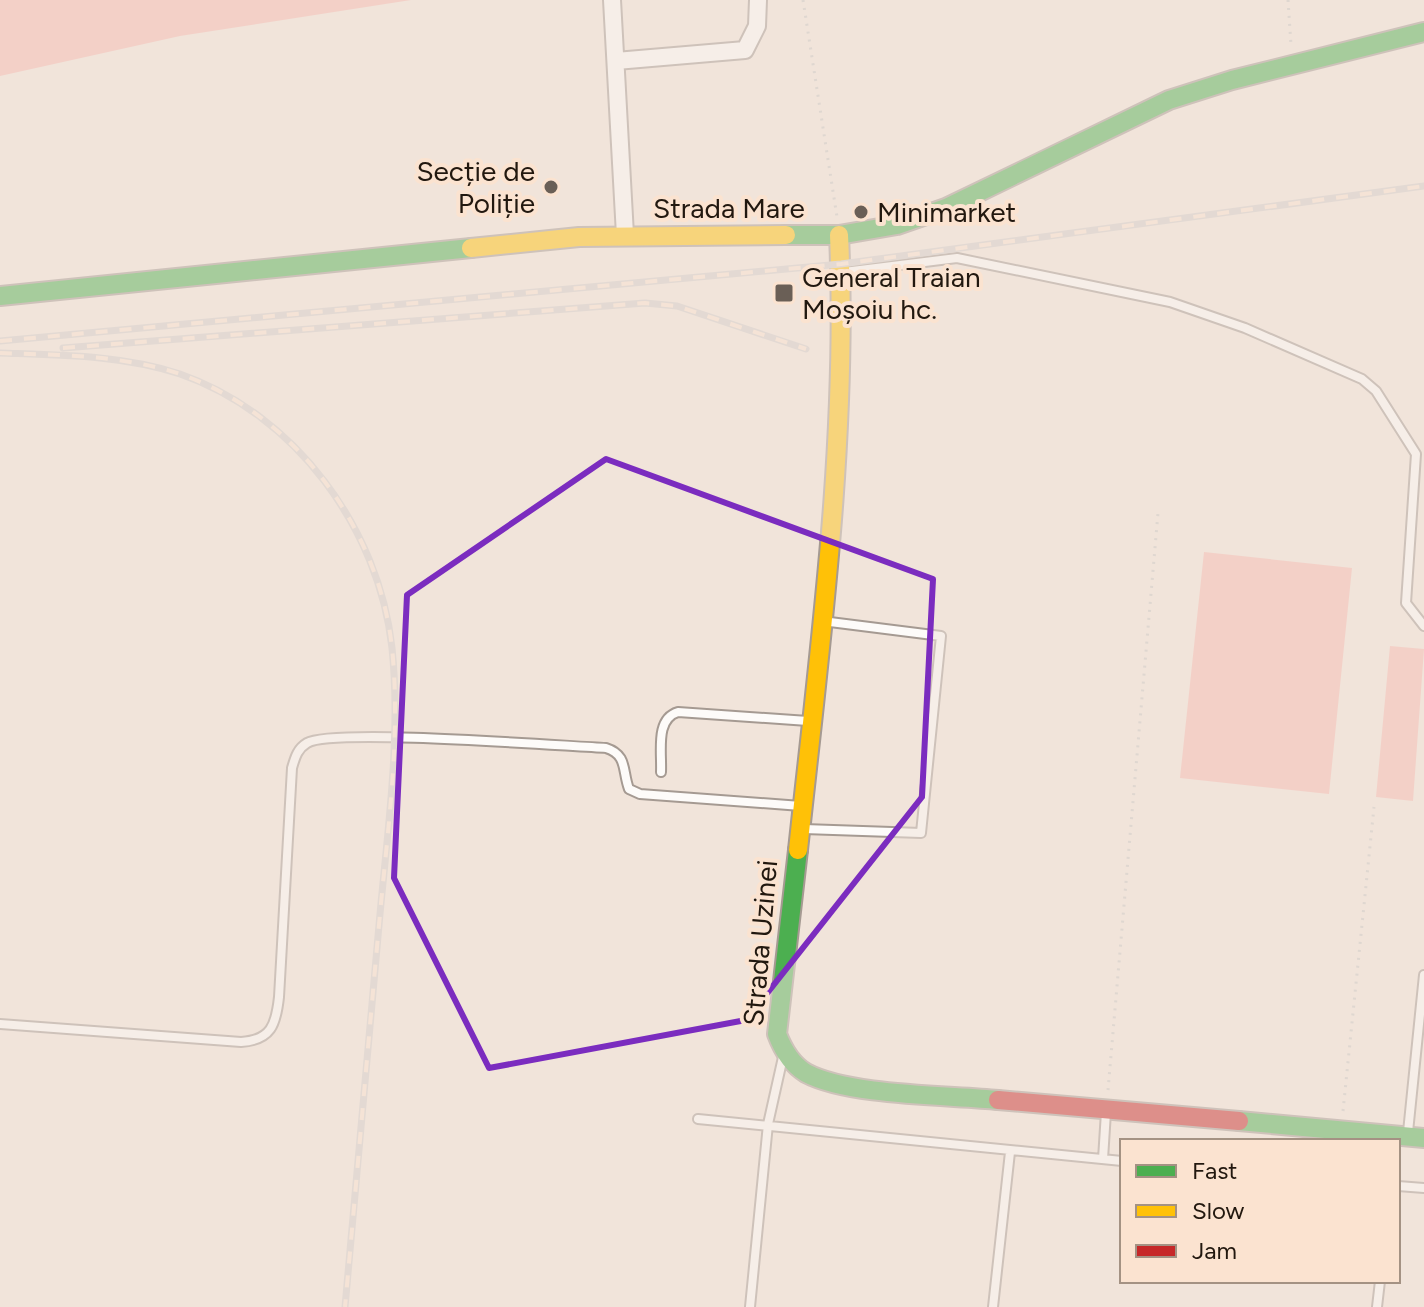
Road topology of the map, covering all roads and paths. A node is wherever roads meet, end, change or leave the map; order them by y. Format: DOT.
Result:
graph roads {
  1 [pos="612,0"];
  2 [pos="803,0"];
  3 [pos="1288,0"];
  4 [pos="762,1"];
  5 [pos="1424,32"];
  6 [pos="616,61"];
  7 [pos="1292,65"];
  8 [pos="625,235"];
  9 [pos="839,235"];
  10 [pos="841,272"];
  11 [pos="0,296"];
  12 [pos="1158,513"];
  13 [pos="822,621"];
  14 [pos="1424,626"];
  15 [pos="811,722"];
  16 [pos="661,772"];
  17 [pos="802,806"];
  18 [pos="1374,807"];
  19 [pos="800,829"];
  20 [pos="1424,975"];
  21 [pos="0,1024"];
  22 [pos="783,1056"];
  23 [pos="1106,1110"];
  24 [pos="698,1119"];
  25 [pos="768,1124"];
  26 [pos="1341,1131"];
  27 [pos="1416,1138"];
  28 [pos="1010,1152"];
  29 [pos="1103,1159"];
  30 [pos="1120,1161"];
  31 [pos="1400,1186"];
  32 [pos="1424,1188"];
  33 [pos="1380,1283"];
  34 [pos="750,1307"];
  35 [pos="993,1307"];
  36 [pos="1377,1307"];
  1 -- 6 [label="street"];
  2 -- 9 [label="path"];
  3 -- 7 [label="path"];
  4 -- 6 [label="street"];
  5 -- 7 [label="street, Strada Mare"];
  6 -- 8 [label="street"];
  7 -- 9 [label="street, Strada Mare"];
  8 -- 9 [label="street, Strada Mare"];
  8 -- 11 [label="street, Strada Mare"];
  9 -- 10 [label="street, Strada Uzinei"];
  10 -- 13 [label="street, Strada Uzinei"];
  10 -- 14 [label="lane"];
  12 -- 23 [label="path"];
  13 -- 15 [label="street, Strada Uzinei"];
  13 -- 19 [label="lane"];
  15 -- 16 [label="lane"];
  15 -- 17 [label="street, Strada Uzinei"];
  17 -- 19 [label="street, Strada Uzinei"];
  17 -- 21 [label="lane"];
  18 -- 26 [label="path"];
  19 -- 22 [label="street, Strada Uzinei"];
  20 -- 27 [label="lane"];
  22 -- 23 [label="street, Strada Uzinei"];
  22 -- 25 [label="lane"];
  23 -- 26 [label="street, Strada Uzinei"];
  23 -- 29 [label="lane"];
  24 -- 25 [label="lane"];
  25 -- 28 [label="lane"];
  25 -- 34 [label="lane"];
  26 -- 27 [label="street, Strada Uzinei"];
  28 -- 29 [label="lane"];
  28 -- 35 [label="lane"];
  29 -- 30 [label="lane"];
  31 -- 32 [label="lane"];
  33 -- 36 [label="lane"];
}
